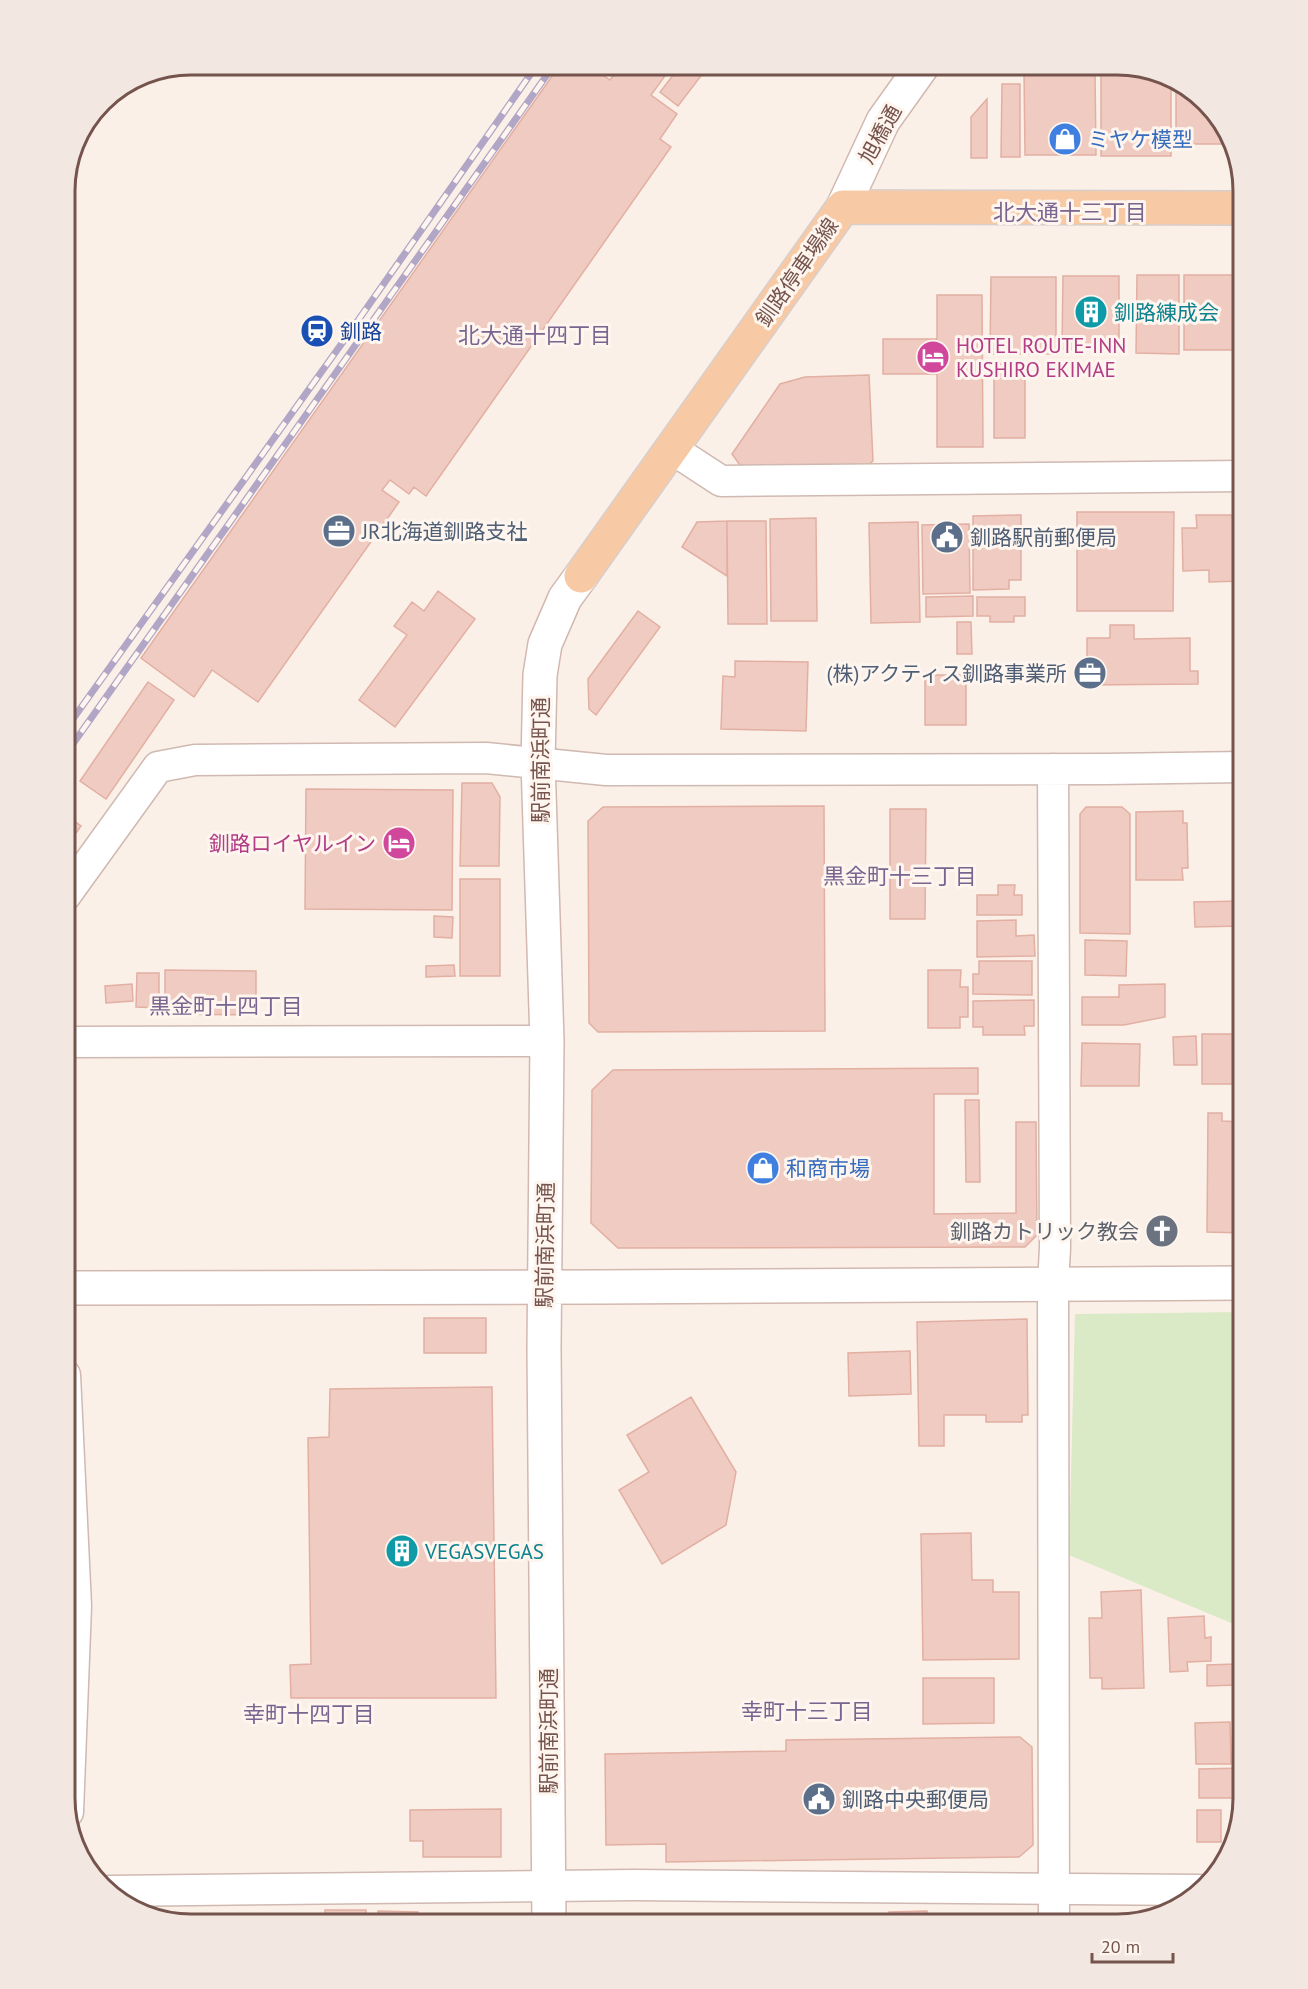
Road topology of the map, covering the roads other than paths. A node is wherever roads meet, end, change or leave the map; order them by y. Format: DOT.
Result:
graph roads {
  1 [pos="916,75"];
  2 [pos="843,207"];
  3 [pos="1233,208"];
  4 [pos="672,449"];
  5 [pos="1233,476"];
  6 [pos="581,576"];
  7 [pos="538,762"];
  8 [pos="1233,767"];
  9 [pos="1053,769"];
  10 [pos="75,882"];
  11 [pos="547,1041"];
  12 [pos="75,1042"];
  13 [pos="1233,1283"];
  14 [pos="1053,1285"];
  15 [pos="544,1286"];
  16 [pos="75,1288"];
  17 [pos="75,1590"];
  18 [pos="75,1632"];
  19 [pos="549,1886"];
  20 [pos="1054,1890"];
  21 [pos="1188,1890"];
  22 [pos="122,1891"];
  23 [pos="549,1914"];
  24 [pos="1054,1914"];
  1 -- 2 [label="street, 旭橋通"];
  2 -- 3 [label="main road, 釧路停車場線"];
  2 -- 4 [label="main road, 釧路停車場線"];
  4 -- 5 [label="street"];
  4 -- 6 [label="main road, 釧路停車場線"];
  6 -- 7 [label="street, 駅前南浜町通"];
  7 -- 9 [label="street"];
  7 -- 10 [label="street"];
  7 -- 11 [label="street, 駅前南浜町通"];
  8 -- 9 [label="street"];
  9 -- 14 [label="street"];
  11 -- 12 [label="street"];
  11 -- 15 [label="street, 駅前南浜町通"];
  13 -- 14 [label="street"];
  14 -- 15 [label="street"];
  14 -- 20 [label="street"];
  15 -- 16 [label="street"];
  15 -- 19 [label="street, 駅前南浜町通"];
  17 -- 18 [label="street"];
  19 -- 20 [label="street"];
  19 -- 22 [label="street"];
  19 -- 23 [label="street, 駅前南浜町通"];
  20 -- 21 [label="street"];
  20 -- 24 [label="street"];
}
